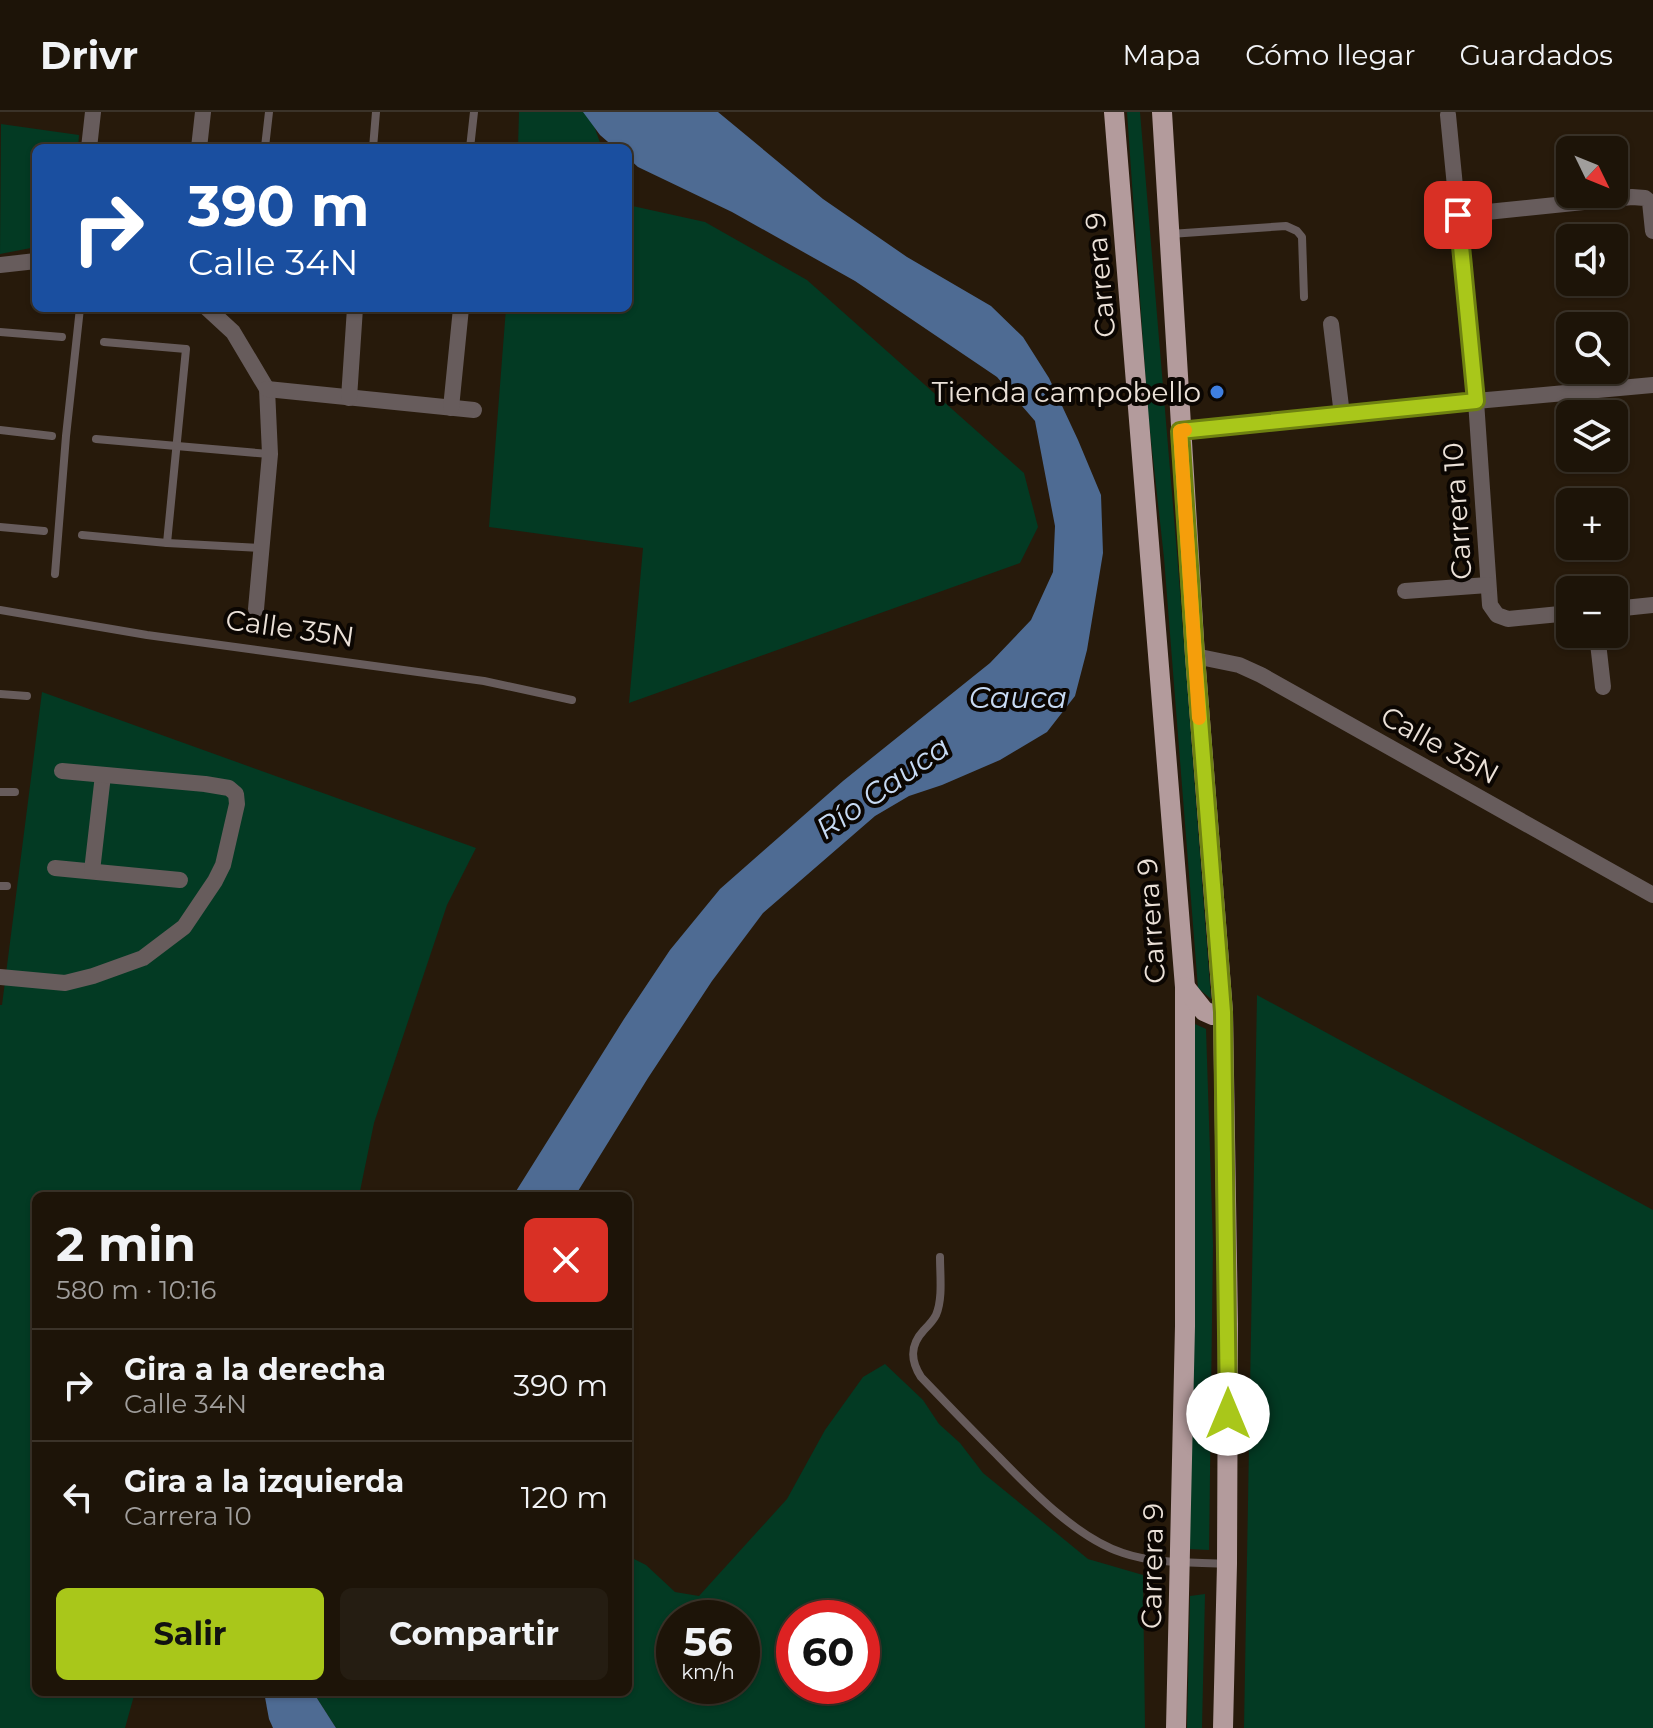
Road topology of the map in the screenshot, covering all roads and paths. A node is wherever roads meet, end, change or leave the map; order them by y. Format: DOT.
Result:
graph roads {
  1 [pos="93,112"];
  2 [pos="203,112"];
  3 [pos="269,112"];
  4 [pos="376,112"];
  5 [pos="474,112"];
  6 [pos="1114,112"];
  7 [pos="1165,113"];
  8 [pos="1448,115"];
  9 [pos="89,144"];
  10 [pos="199,144"];
  11 [pos="265,144"];
  12 [pos="373,144"];
  13 [pos="470,144"];
  14 [pos="1458,215"];
  15 [pos="1653,231"];
  16 [pos="1170,234"];
  17 [pos="32,261"];
  18 [pos="0,265"];
  19 [pos="1304,297"];
  20 [pos="80,312"];
  21 [pos="211,312"];
  22 [pos="355,312"];
  23 [pos="461,312"];
  24 [pos="1331,324"];
  25 [pos="0,332"];
  26 [pos="62,337"];
  27 [pos="104,342"];
  28 [pos="1653,385"];
  29 [pos="267,389"];
  30 [pos="349,398"];
  31 [pos="1476,401"];
  32 [pos="451,408"];
  33 [pos="474,410"];
  34 [pos="1342,415"];
  35 [pos="0,430"];
  36 [pos="1180,431"];
  37 [pos="52,436"];
  38 [pos="96,439"];
  39 [pos="176,447"];
  40 [pos="270,454"];
  41 [pos="0,527"];
  42 [pos="44,531"];
  43 [pos="82,535"];
  44 [pos="167,543"];
  45 [pos="261,548"];
  46 [pos="55,574"];
  47 [pos="1488,585"];
  48 [pos="1405,591"];
  49 [pos="1653,605"];
  50 [pos="1628,608"];
  51 [pos="256,609"];
  52 [pos="0,610"];
  53 [pos="1556,614"];
  54 [pos="1599,648"];
  55 [pos="1195,656"];
  56 [pos="1603,687"];
  57 [pos="0,694"];
  58 [pos="27,696"];
  59 [pos="572,700"];
  60 [pos="62,771"];
  61 [pos="103,775"];
  62 [pos="0,792"];
  63 [pos="15,792"];
  64 [pos="55,868"];
  65 [pos="92,871"];
  66 [pos="180,880"];
  67 [pos="1653,895"];
  68 [pos="0,977"];
  69 [pos="1185,987"];
  70 [pos="1223,1012"];
  71 [pos="940,1257"];
  72 [pos="1181,1562"];
  73 [pos="1227,1564"];
  74 [pos="1176,1728"];
  75 [pos="1223,1728"];
  1 -- 9 [label="street"];
  2 -- 10 [label="street"];
  3 -- 11 [label="lane"];
  4 -- 12 [label="lane"];
  5 -- 13 [label="lane"];
  6 -- 69 [label="main road, Carrera 9"];
  7 -- 16 [label="main road"];
  8 -- 14 [label="street, Carrera 10"];
  14 -- 15 [label="street"];
  14 -- 31 [label="street, Carrera 10"];
  16 -- 19 [label="lane"];
  16 -- 36 [label="main road"];
  17 -- 18 [label="street"];
  20 -- 46 [label="lane"];
  21 -- 29 [label="street"];
  22 -- 30 [label="street"];
  23 -- 32 [label="street"];
  24 -- 34 [label="street"];
  25 -- 26 [label="lane"];
  27 -- 39 [label="lane"];
  28 -- 31 [label="street"];
  29 -- 30 [label="street"];
  29 -- 40 [label="street"];
  30 -- 32 [label="street"];
  31 -- 34 [label="street"];
  31 -- 47 [label="street, Carrera 10"];
  32 -- 33 [label="street"];
  34 -- 36 [label="street"];
  35 -- 37 [label="lane"];
  36 -- 55 [label="main road"];
  38 -- 39 [label="lane"];
  39 -- 40 [label="lane"];
  39 -- 44 [label="lane"];
  40 -- 45 [label="street"];
  41 -- 42 [label="lane"];
  43 -- 44 [label="lane"];
  44 -- 45 [label="lane"];
  45 -- 51 [label="street"];
  47 -- 48 [label="street"];
  47 -- 53 [label="street, Carrera 10"];
  49 -- 50 [label="street"];
  52 -- 59 [label="lane, Calle 35N"];
  54 -- 56 [label="street"];
  55 -- 67 [label="street, Calle 35N"];
  55 -- 70 [label="main road"];
  57 -- 58 [label="lane"];
  60 -- 61 [label="street"];
  61 -- 65 [label="street"];
  61 -- 68 [label="street"];
  62 -- 63 [label="lane"];
  64 -- 65 [label="street"];
  65 -- 66 [label="street"];
  69 -- 70 [label="main road"];
  69 -- 72 [label="main road, Carrera 9"];
  70 -- 73 [label="main road"];
  71 -- 72 [label="lane"];
  72 -- 73 [label="lane"];
  72 -- 74 [label="main road, Carrera 9"];
  73 -- 75 [label="main road"];
}
